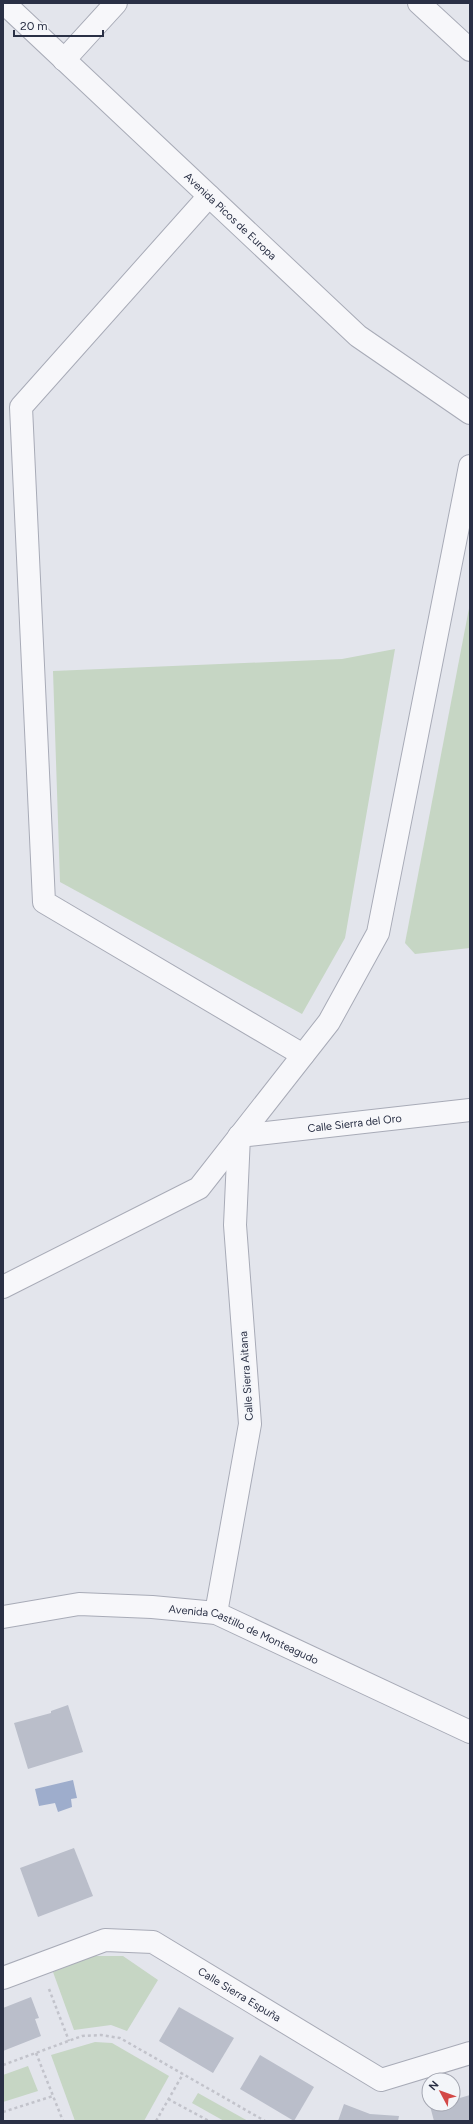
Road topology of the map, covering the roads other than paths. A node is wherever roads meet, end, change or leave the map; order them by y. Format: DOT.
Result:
graph roads {
  1 [pos="4,3"];
  2 [pos="116,3"];
  3 [pos="419,3"];
  4 [pos="470,50"];
  5 [pos="64,60"];
  6 [pos="209,196"];
  7 [pos="470,413"];
  8 [pos="470,466"];
  9 [pos="303,1055"];
  10 [pos="470,1110"];
  11 [pos="239,1136"];
  12 [pos="3,1287"];
  13 [pos="216,1613"];
  14 [pos="3,1617"];
  15 [pos="470,1732"];
  16 [pos="3,1978"];
  17 [pos="470,2053"];
  1 -- 5 [label="street, Avenida Picos de Europa"];
  2 -- 5 [label="street"];
  3 -- 4 [label="street"];
  5 -- 6 [label="street, Avenida Picos de Europa"];
  6 -- 7 [label="street, Avenida Picos de Europa"];
  6 -- 9 [label="street"];
  8 -- 9 [label="street"];
  9 -- 11 [label="street"];
  10 -- 11 [label="street, Calle Sierra del Oro"];
  11 -- 12 [label="street"];
  11 -- 13 [label="street, Calle Sierra Aitana"];
  13 -- 14 [label="street, Avenida Castillo de Monteagudo"];
  13 -- 15 [label="street, Avenida Castillo de Monteagudo"];
  16 -- 17 [label="street, Calle Sierra Espuña"];
}
